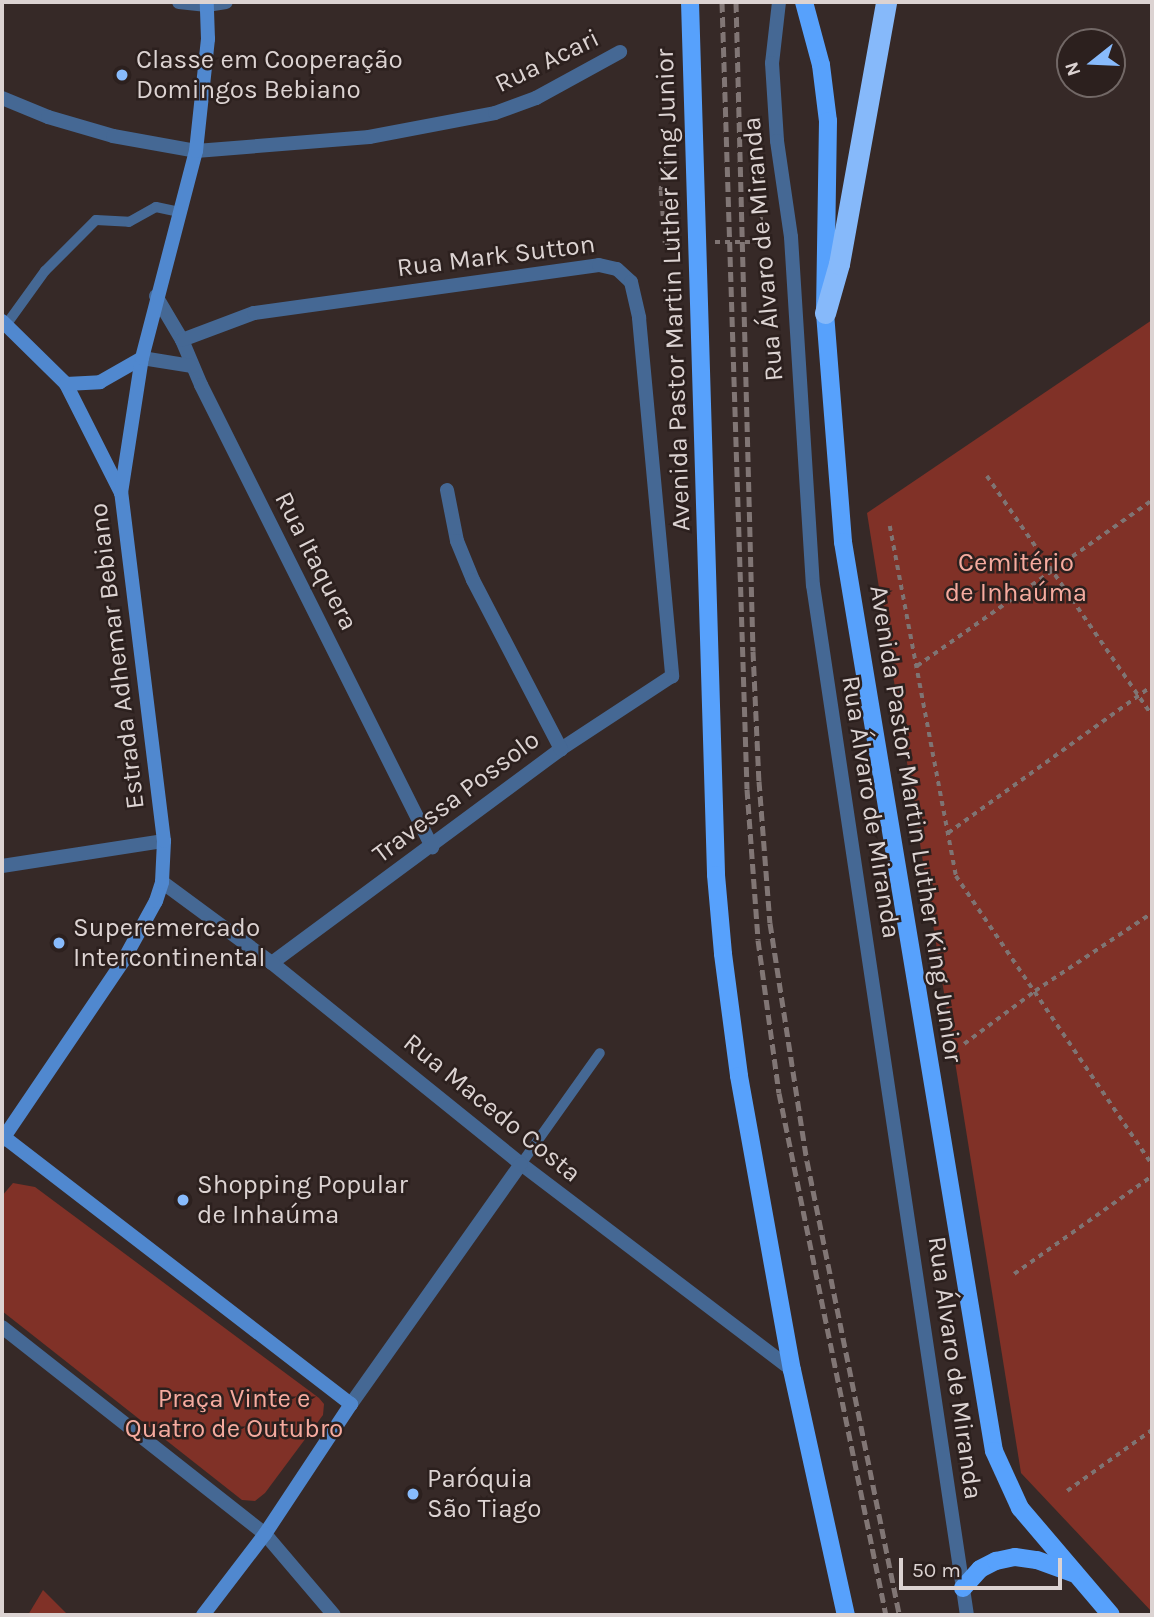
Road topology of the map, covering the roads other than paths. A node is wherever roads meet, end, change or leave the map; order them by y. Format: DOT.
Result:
graph roads {
  1 [pos="179,2"];
  2 [pos="226,2"];
  3 [pos="690,2"];
  4 [pos="779,2"];
  5 [pos="804,2"];
  6 [pos="886,2"];
  7 [pos="207,3"];
  8 [pos="620,52"];
  9 [pos="2,98"];
  10 [pos="196,151"];
  11 [pos="179,212"];
  12 [pos="156,296"];
  13 [pos="825,313"];
  14 [pos="4,323"];
  15 [pos="182,340"];
  16 [pos="142,358"];
  17 [pos="192,366"];
  18 [pos="66,384"];
  19 [pos="447,490"];
  20 [pos="121,493"];
  21 [pos="672,676"];
  22 [pos="561,749"];
  23 [pos="164,841"];
  24 [pos="432,847"];
  25 [pos="2,866"];
  26 [pos="162,882"];
  27 [pos="272,963"];
  28 [pos="600,1053"];
  29 [pos="3,1138"];
  30 [pos="521,1164"];
  31 [pos="2,1327"];
  32 [pos="792,1370"];
  33 [pos="351,1404"];
  34 [pos="265,1534"];
  35 [pos="1077,1574"];
  36 [pos="963,1588"];
  37 [pos="203,1615"];
  38 [pos="334,1615"];
  39 [pos="846,1615"];
  40 [pos="967,1615"];
  41 [pos="1111,1615"];
  1 -- 7 [label="street"];
  2 -- 7 [label="street"];
  3 -- 32 [label="main road, Avenida Pastor Martin Luther King Junior"];
  4 -- 36 [label="street, Rua Álvaro de Miranda"];
  5 -- 13 [label="main road, Avenida Pastor Martin Luther King Junior"];
  6 -- 13 [label="highway"];
  7 -- 10 [label="main road, Estrada Adhemar Bebiano"];
  8 -- 10 [label="street, Rua Acari"];
  9 -- 10 [label="street, Rua Acari"];
  10 -- 11 [label="main road, Estrada Adhemar Bebiano"];
  11 -- 12 [label="main road, Estrada Adhemar Bebiano"];
  11 -- 14 [label="lane"];
  12 -- 15 [label="street, Rua Itaquera"];
  12 -- 16 [label="main road, Estrada Adhemar Bebiano"];
  13 -- 35 [label="main road, Avenida Pastor Martin Luther King Junior"];
  14 -- 18 [label="main road"];
  15 -- 17 [label="street, Rua Itaquera"];
  15 -- 21 [label="street, Rua Mark Sutton"];
  16 -- 17 [label="street"];
  16 -- 18 [label="main road"];
  16 -- 20 [label="main road, Estrada Adhemar Bebiano"];
  17 -- 24 [label="street, Rua Itaquera"];
  18 -- 20 [label="main road"];
  19 -- 22 [label="street"];
  20 -- 23 [label="main road, Estrada Adhemar Bebiano"];
  21 -- 22 [label="street, Travessa Possolo"];
  22 -- 24 [label="street, Travessa Possolo"];
  23 -- 25 [label="street"];
  23 -- 26 [label="main road, Estrada Adhemar Bebiano"];
  24 -- 27 [label="street, Travessa Possolo"];
  26 -- 27 [label="street, Rua Macedo Costa"];
  26 -- 29 [label="main road, Estrada Adhemar Bebiano"];
  27 -- 30 [label="street, Rua Macedo Costa"];
  28 -- 30 [label="lane"];
  29 -- 33 [label="main road"];
  30 -- 32 [label="street, Rua Macedo Costa"];
  30 -- 33 [label="street"];
  31 -- 34 [label="street"];
  32 -- 39 [label="main road, Avenida Pastor Martin Luther King Junior"];
  33 -- 34 [label="main road"];
  34 -- 37 [label="main road"];
  34 -- 38 [label="street"];
  35 -- 36 [label="main road"];
  35 -- 41 [label="main road, Avenida Pastor Martin Luther King Junior"];
  36 -- 40 [label="street, Rua Álvaro de Miranda"];
}
